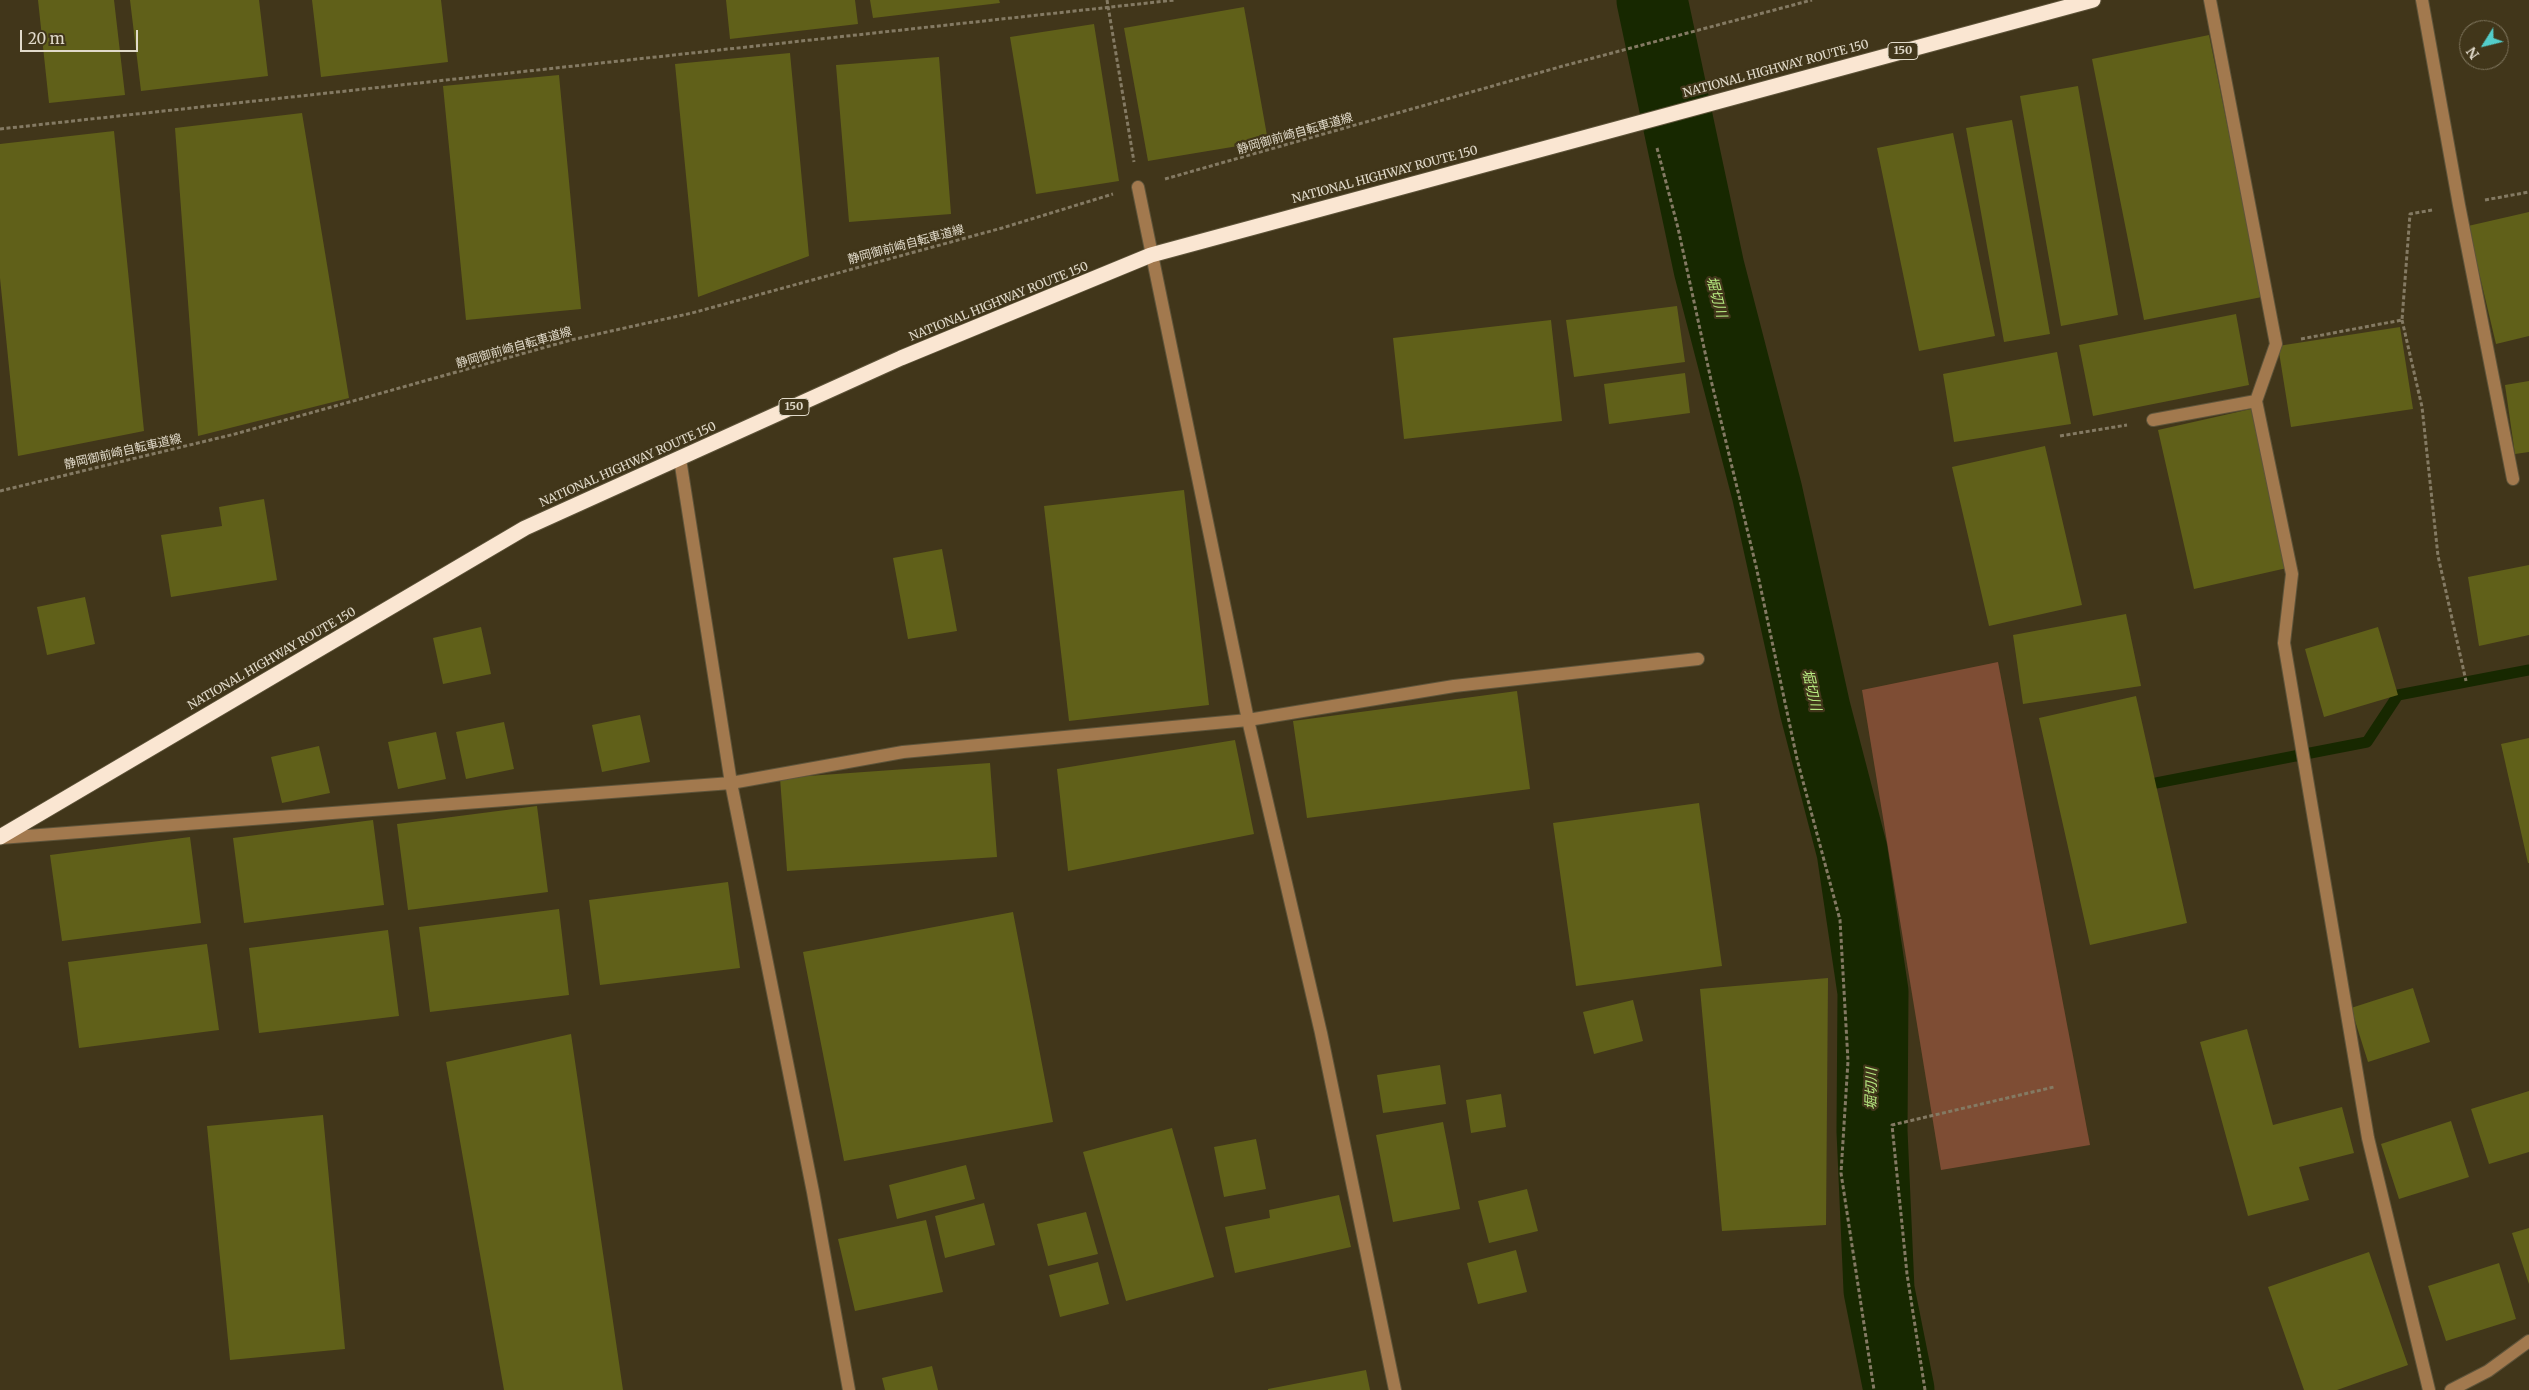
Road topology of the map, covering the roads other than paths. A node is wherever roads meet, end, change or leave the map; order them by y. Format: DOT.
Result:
graph roads {
  1 [pos="2093,0"];
  2 [pos="2210,0"];
  3 [pos="2422,0"];
  4 [pos="1138,187"];
  5 [pos="1151,255"];
  6 [pos="2256,401"];
  7 [pos="2153,420"];
  8 [pos="680,459"];
  9 [pos="2512,479"];
  10 [pos="1698,659"];
  11 [pos="1248,720"];
  12 [pos="731,783"];
  13 [pos="0,838"];
  14 [pos="2529,1341"];
  15 [pos="849,1390"];
  16 [pos="1395,1390"];
  17 [pos="2429,1390"];
  18 [pos="2451,1390"];
  1 -- 5 [label="highway, NATIONAL HIGHWAY ROUTE 150 / 150"];
  2 -- 6 [label="street"];
  3 -- 9 [label="street"];
  4 -- 5 [label="street"];
  5 -- 8 [label="highway, NATIONAL HIGHWAY ROUTE 150 / 150"];
  5 -- 11 [label="street"];
  6 -- 7 [label="street"];
  6 -- 17 [label="street"];
  8 -- 12 [label="street"];
  8 -- 13 [label="highway, NATIONAL HIGHWAY ROUTE 150 / 150"];
  10 -- 11 [label="street"];
  11 -- 12 [label="street"];
  11 -- 16 [label="street"];
  12 -- 13 [label="street"];
  12 -- 15 [label="street"];
  14 -- 18 [label="street"];
}
